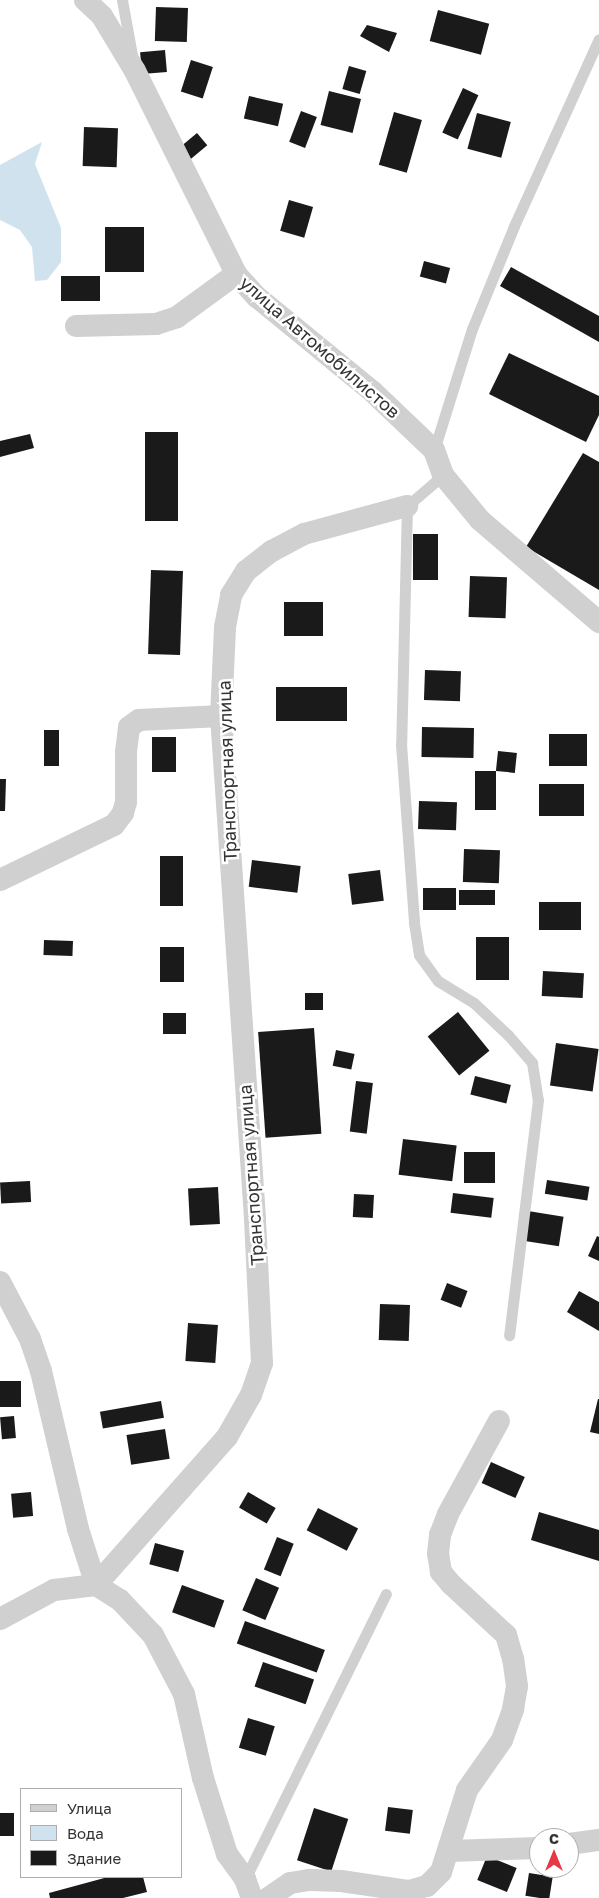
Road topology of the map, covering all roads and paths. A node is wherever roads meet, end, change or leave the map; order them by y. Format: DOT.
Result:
graph roads {
  1 [pos="85,0"];
  2 [pos="122,0"];
  3 [pos="599,39"];
  4 [pos="135,71"];
  5 [pos="236,274"];
  6 [pos="76,326"];
  7 [pos="434,450"];
  8 [pos="443,475"];
  9 [pos="407,506"];
  10 [pos="599,622"];
  11 [pos="221,716"];
  12 [pos="0,880"];
  13 [pos="0,1282"];
  14 [pos="509,1335"];
  15 [pos="499,1421"];
  16 [pos="96,1585"];
  17 [pos="386,1594"];
  18 [pos="0,1618"];
  19 [pos="599,1840"];
  20 [pos="579,1843"];
  21 [pos="529,1848"];
  22 [pos="449,1851"];
  23 [pos="248,1888"];
  24 [pos="268,1898"];
  1 -- 4 [label="street, улица Автомобилистов"];
  2 -- 4 [label="lane"];
  3 -- 7 [label="lane"];
  4 -- 5 [label="street, улица Автомобилистов"];
  5 -- 6 [label="street"];
  5 -- 7 [label="street, улица Автомобилистов"];
  7 -- 8 [label="street, улица Автомобилистов"];
  8 -- 9 [label="lane"];
  8 -- 10 [label="street, улица Автомобилистов"];
  9 -- 11 [label="street, Транспортная улица"];
  9 -- 14 [label="lane"];
  11 -- 12 [label="street"];
  11 -- 16 [label="street, Транспортная улица"];
  13 -- 16 [label="street"];
  15 -- 22 [label="street"];
  16 -- 18 [label="street"];
  16 -- 23 [label="street"];
  17 -- 23 [label="lane"];
  19 -- 20 [label="street"];
  21 -- 22 [label="street"];
  22 -- 24 [label="street"];
}
